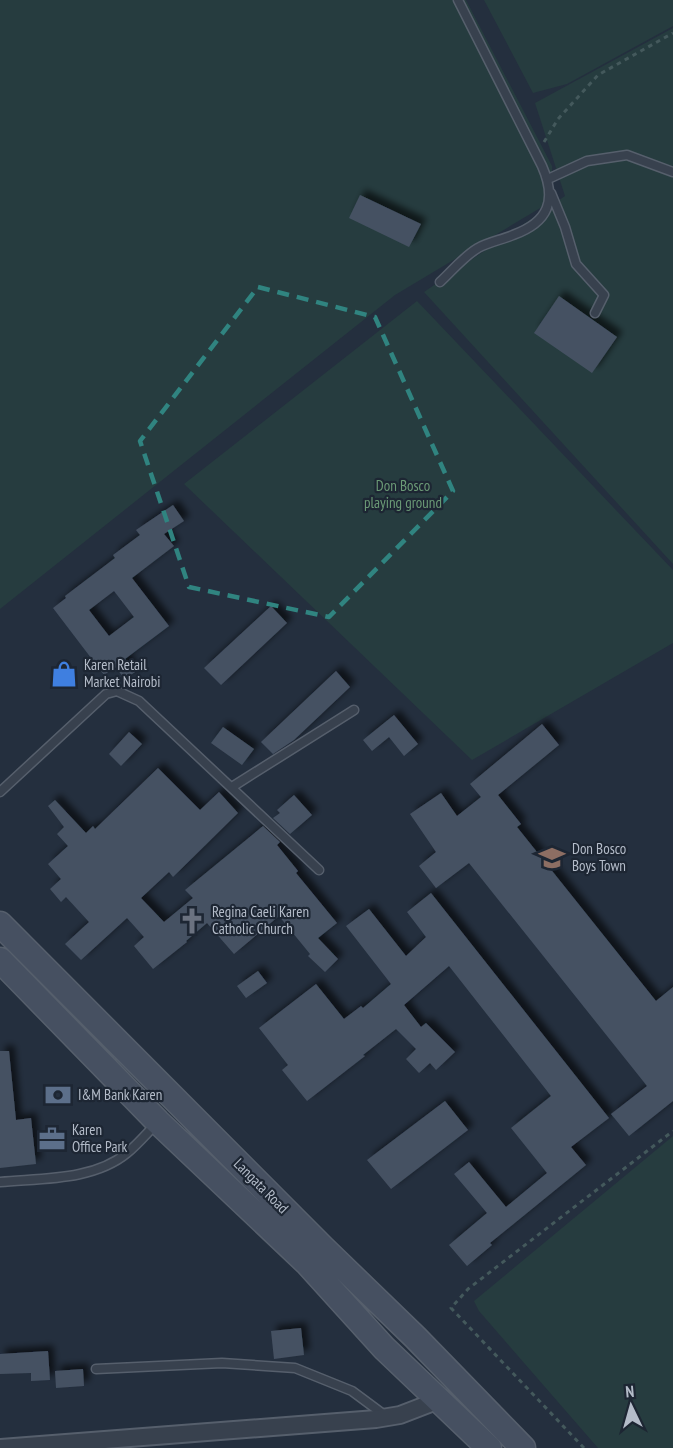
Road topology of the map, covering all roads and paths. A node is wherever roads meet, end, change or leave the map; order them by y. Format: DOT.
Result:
graph roads {
  1 [pos="458,0"];
  2 [pos="673,33"];
  3 [pos="536,154"];
  4 [pos="673,172"];
  5 [pos="548,179"];
  6 [pos="550,190"];
  7 [pos="440,282"];
  8 [pos="596,313"];
  9 [pos="354,710"];
  10 [pos="232,787"];
  11 [pos="0,792"];
  12 [pos="320,870"];
  13 [pos="0,924"];
  14 [pos="0,960"];
  15 [pos="158,1122"];
  16 [pos="673,1131"];
  17 [pos="0,1182"];
  18 [pos="96,1369"];
  19 [pos="439,1400"];
  20 [pos="387,1417"];
  21 [pos="1,1448"];
  22 [pos="489,1448"];
  23 [pos="523,1448"];
  24 [pos="584,1448"];
  1 -- 3 [label="lane"];
  2 -- 3 [label="path"];
  3 -- 5 [label="lane"];
  4 -- 5 [label="lane"];
  5 -- 6 [label="lane"];
  6 -- 7 [label="lane"];
  6 -- 8 [label="lane"];
  9 -- 10 [label="lane"];
  10 -- 11 [label="lane"];
  10 -- 12 [label="lane"];
  13 -- 23 [label="main road, Langata Road"];
  14 -- 15 [label="main road, Langata Road"];
  15 -- 17 [label="lane"];
  15 -- 19 [label="main road, Langata Road"];
  16 -- 24 [label="path"];
  18 -- 20 [label="lane"];
  19 -- 20 [label="street"];
  19 -- 22 [label="main road, Langata Road"];
  20 -- 21 [label="street"];
}
